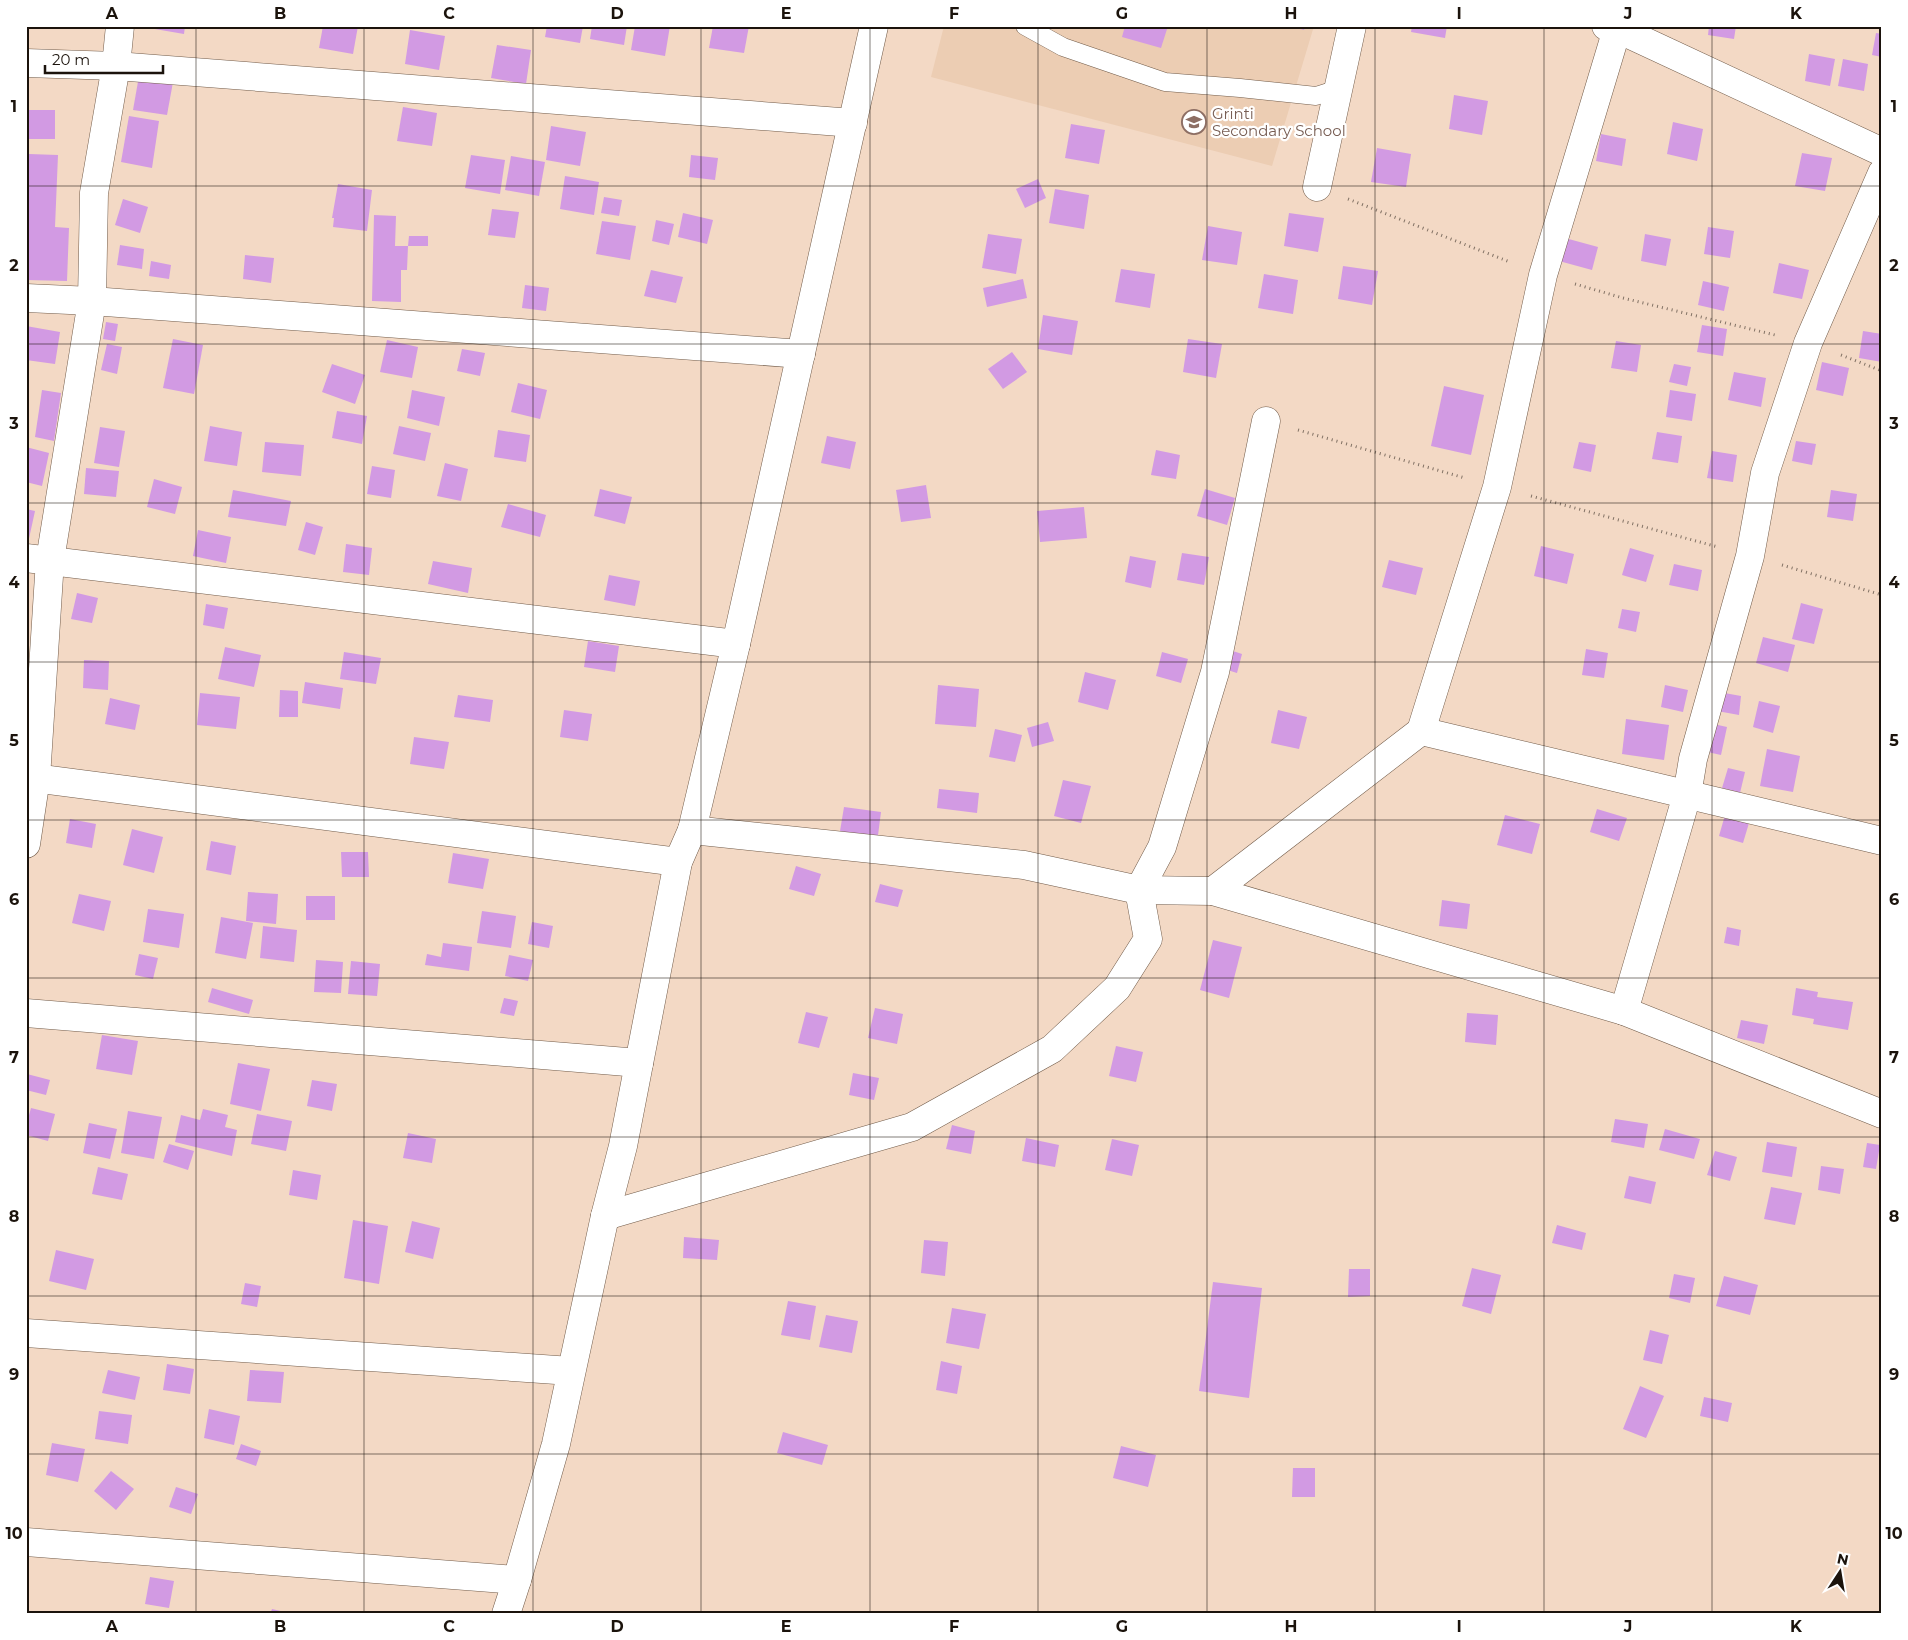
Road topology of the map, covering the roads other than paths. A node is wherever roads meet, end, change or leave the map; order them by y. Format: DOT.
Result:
graph roads {
  1 [pos="120,26"];
  2 [pos="874,26"];
  3 [pos="1025,26"];
  4 [pos="1352,26"];
  5 [pos="1614,27"];
  6 [pos="26,62"];
  7 [pos="116,66"];
  8 [pos="1338,89"];
  9 [pos="853,123"];
  10 [pos="1882,152"];
  11 [pos="1882,173"];
  12 [pos="1317,187"];
  13 [pos="26,298"];
  14 [pos="92,301"];
  15 [pos="801,354"];
  16 [pos="1266,421"];
  17 [pos="38,559"];
  18 [pos="736,644"];
  19 [pos="1421,731"];
  20 [pos="31,777"];
  21 [pos="1687,795"];
  22 [pos="692,830"];
  23 [pos="1882,841"];
  24 [pos="26,844"];
  25 [pos="678,862"];
  26 [pos="1139,890"];
  27 [pos="1213,891"];
  28 [pos="1624,1011"];
  29 [pos="26,1013"];
  30 [pos="639,1063"];
  31 [pos="1882,1114"];
  32 [pos="605,1216"];
  33 [pos="26,1333"];
  34 [pos="571,1371"];
  35 [pos="26,1542"];
  36 [pos="517,1580"];
  37 [pos="506,1614"];
  1 -- 7 [label="street"];
  2 -- 9 [label="street"];
  3 -- 8 [label="lane"];
  4 -- 8 [label="street"];
  5 -- 10 [label="street"];
  5 -- 19 [label="street"];
  6 -- 7 [label="street"];
  7 -- 9 [label="street"];
  7 -- 14 [label="street"];
  8 -- 12 [label="street"];
  9 -- 15 [label="street"];
  11 -- 21 [label="street"];
  13 -- 14 [label="street"];
  14 -- 15 [label="street"];
  14 -- 17 [label="street"];
  15 -- 18 [label="street"];
  16 -- 26 [label="street"];
  17 -- 18 [label="street"];
  17 -- 20 [label="street"];
  18 -- 22 [label="street"];
  19 -- 21 [label="street"];
  19 -- 27 [label="street"];
  20 -- 24 [label="street"];
  20 -- 25 [label="street"];
  21 -- 23 [label="street"];
  21 -- 28 [label="street"];
  22 -- 25 [label="street"];
  22 -- 26 [label="street"];
  25 -- 30 [label="street"];
  26 -- 27 [label="street"];
  26 -- 32 [label="street"];
  27 -- 28 [label="street"];
  28 -- 31 [label="street"];
  29 -- 30 [label="street"];
  30 -- 32 [label="street"];
  32 -- 34 [label="street"];
  33 -- 34 [label="street"];
  34 -- 36 [label="street"];
  35 -- 36 [label="street"];
  36 -- 37 [label="street"];
}
